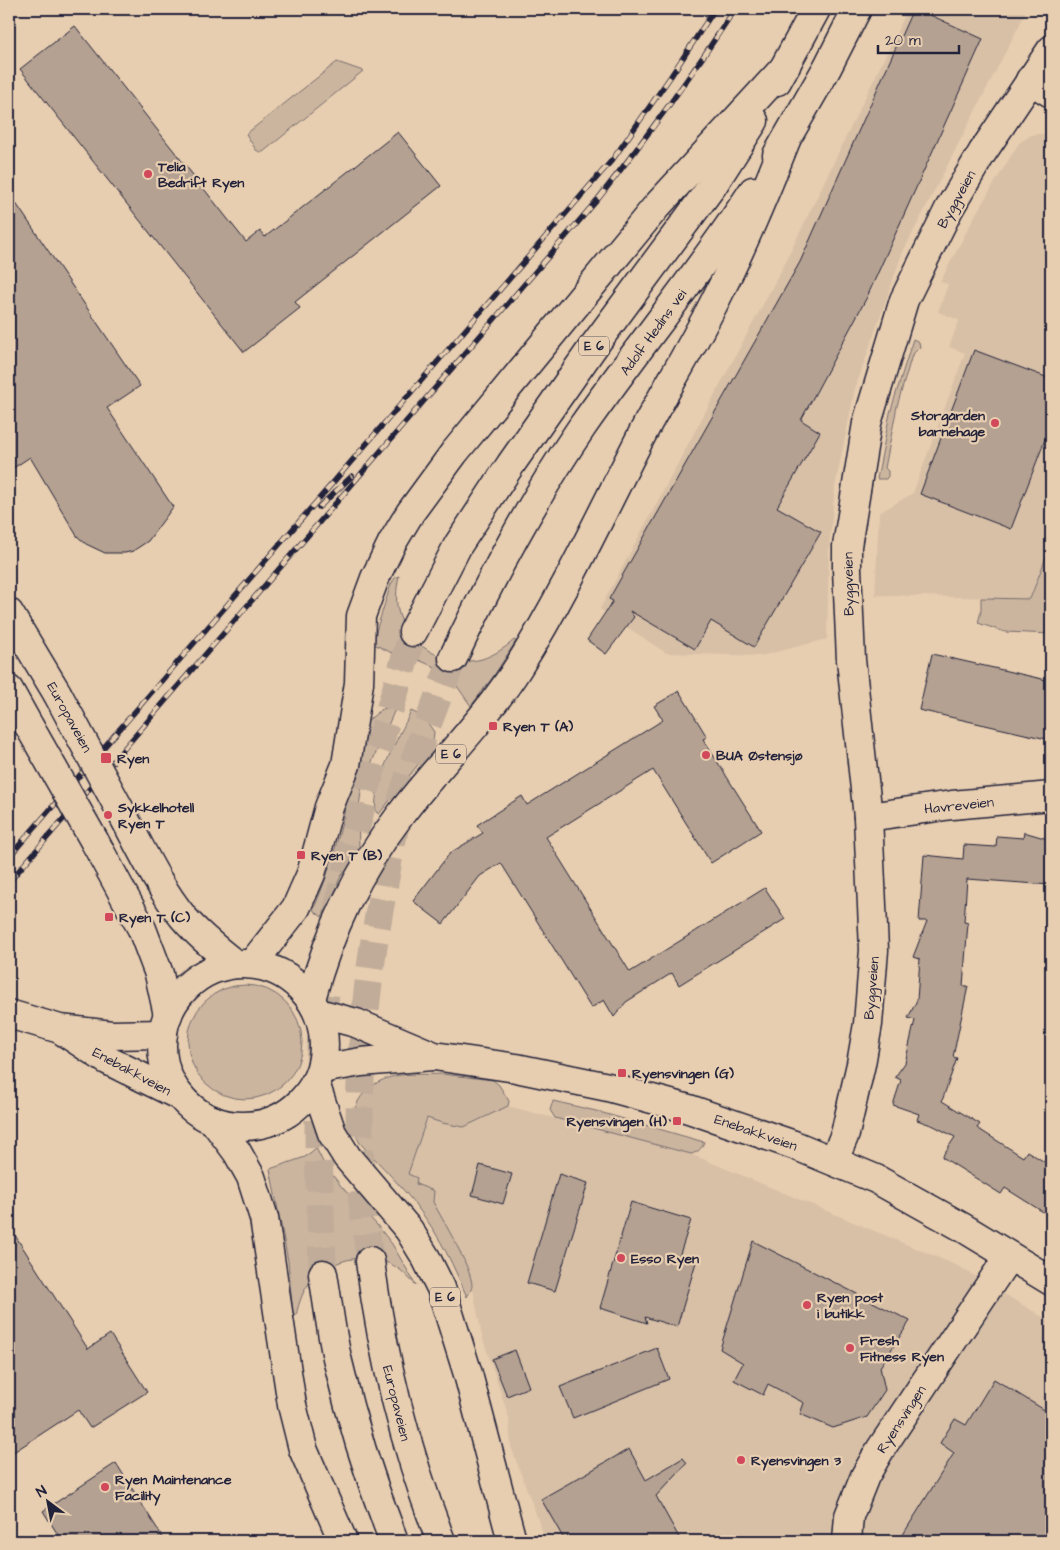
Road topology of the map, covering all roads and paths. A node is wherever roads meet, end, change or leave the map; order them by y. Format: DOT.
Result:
graph roads {
  1 [pos="816,9"];
  2 [pos="857,9"];
  3 [pos="1051,50"];
  4 [pos="786,66"];
  5 [pos="1041,87"];
  6 [pos="786,140"];
  7 [pos="9,613"];
  8 [pos="412,632"];
  9 [pos="453,658"];
  10 [pos="9,690"];
  11 [pos="1051,796"];
  12 [pos="868,817"];
  13 [pos="244,964"];
  14 [pos="314,1006"];
  15 [pos="9,1014"];
  16 [pos="165,1025"];
  17 [pos="60,1029"];
  18 [pos="434,1056"];
  19 [pos="318,1076"];
  20 [pos="180,1096"];
  21 [pos="213,1120"];
  22 [pos="834,1160"];
  23 [pos="1009,1256"];
  24 [pos="370,1261"];
  25 [pos="323,1274"];
  26 [pos="1051,1281"];
  27 [pos="343,1541"];
  28 [pos="394,1541"];
  29 [pos="441,1541"];
  30 [pos="512,1541"];
  31 [pos="846,1541"];
  1 -- 4 [label="main road, E 6"];
  2 -- 6 [label="main road, Adolf Hedins vei / E 6"];
  3 -- 5 [label="main road, Byggveien"];
  4 -- 8 [label="main road, E 6"];
  4 -- 13 [label="main road, E 6"];
  5 -- 12 [label="main road, Byggveien"];
  6 -- 9 [label="main road, Adolf Hedins vei / E 6"];
  6 -- 14 [label="main road, E 6"];
  7 -- 13 [label="main road, Europaveien, bridge"];
  10 -- 16 [label="main road, bridge"];
  11 -- 12 [label="main road, Havreveien"];
  12 -- 22 [label="main road, Byggveien"];
  13 -- 14 [label="main road"];
  13 -- 16 [label="main road"];
  14 -- 18 [label="main road, Enebakkveien"];
  14 -- 19 [label="main road, E 6"];
  15 -- 17 [label="main road, Enebakkveien"];
  16 -- 17 [label="main road, Enebakkveien"];
  16 -- 20 [label="main road"];
  17 -- 20 [label="main road, Enebakkveien"];
  18 -- 19 [label="main road, Enebakkveien"];
  18 -- 22 [label="main road, Enebakkveien"];
  19 -- 21 [label="main road"];
  19 -- 30 [label="main road, E 6"];
  20 -- 21 [label="main road"];
  21 -- 27 [label="main road"];
  22 -- 23 [label="main road, Enebakkveien"];
  23 -- 26 [label="main road, Enebakkveien"];
  23 -- 31 [label="main road, Ryensvingen"];
  24 -- 29 [label="main road, Europaveien"];
  25 -- 28 [label="main road"];
}
